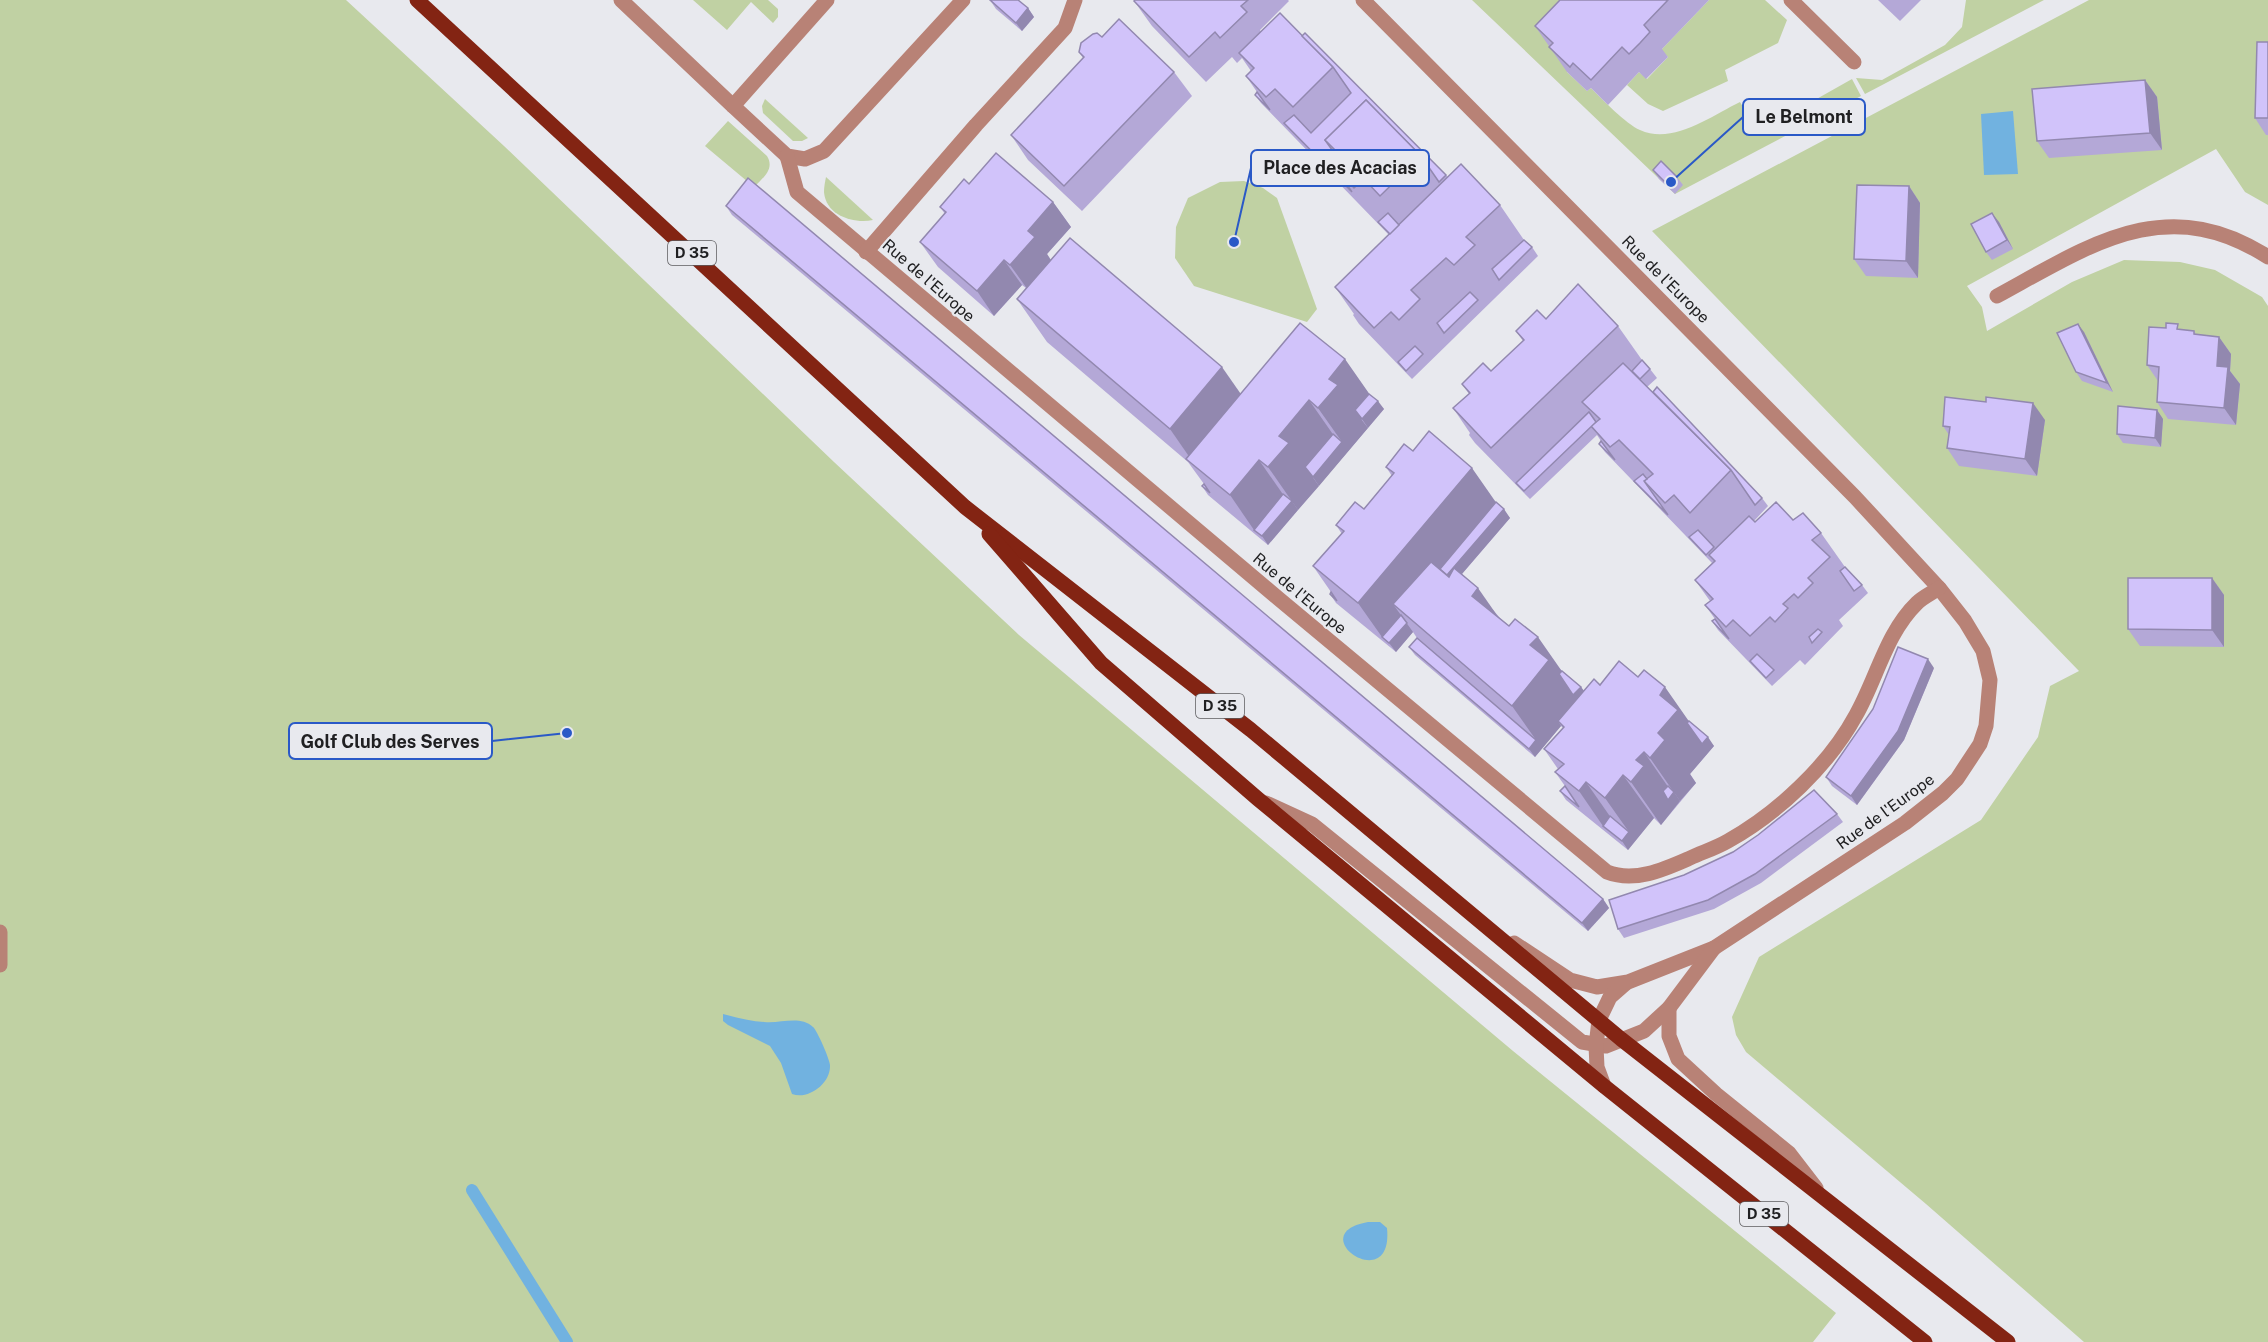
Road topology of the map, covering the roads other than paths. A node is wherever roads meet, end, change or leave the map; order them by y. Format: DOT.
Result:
graph roads {
  1 [pos="417,0"];
  2 [pos="621,0"];
  3 [pos="826,0"];
  4 [pos="963,0"];
  5 [pos="1075,0"];
  6 [pos="1363,0"];
  7 [pos="1791,0"];
  8 [pos="1854,62"];
  9 [pos="734,106"];
  10 [pos="787,156"];
  11 [pos="866,252"];
  12 [pos="2268,257"];
  13 [pos="1997,296"];
  14 [pos="965,507"];
  15 [pos="1939,588"];
  16 [pos="1258,799"];
  17 [pos="1469,913"];
  18 [pos="0,932"];
  19 [pos="1713,948"];
  20 [pos="0,965"];
  21 [pos="1628,982"];
  22 [pos="1669,1008"];
  23 [pos="1599,1020"];
  24 [pos="1621,1040"];
  25 [pos="1596,1046"];
  26 [pos="1604,1086"];
  27 [pos="1821,1195"];
  28 [pos="1925,1342"];
  29 [pos="2008,1342"];
  1 -- 14 [label="main road, D 35"];
  2 -- 9 [label="street"];
  3 -- 9 [label="street"];
  4 -- 10 [label="street"];
  5 -- 11 [label="street, Rue de l'Europe"];
  6 -- 15 [label="street, Rue de l'Europe"];
  7 -- 8 [label="street"];
  9 -- 10 [label="street"];
  10 -- 11 [label="street"];
  11 -- 15 [label="street, Rue de l'Europe"];
  12 -- 13 [label="street"];
  14 -- 16 [label="main road, D 35"];
  14 -- 17 [label="main road, D 35"];
  15 -- 19 [label="street, Rue de l'Europe"];
  16 -- 25 [label="street"];
  16 -- 26 [label="main road, D 35"];
  17 -- 21 [label="street, Rue de l'Europe"];
  17 -- 23 [label="main road, D 35"];
  18 -- 20 [label="street"];
  19 -- 21 [label="street, Rue de l'Europe"];
  19 -- 22 [label="street, Rue de l'Europe"];
  21 -- 23 [label="street, Rue de l'Europe"];
  22 -- 24 [label="street, Rue de l'Europe"];
  22 -- 27 [label="street"];
  23 -- 24 [label="main road, D 35"];
  23 -- 25 [label="street, Rue de l'Europe"];
  24 -- 25 [label="street, Rue de l'Europe"];
  24 -- 27 [label="main road, D 35"];
  25 -- 26 [label="street, Rue de l'Europe"];
  26 -- 28 [label="main road, D 35"];
  27 -- 29 [label="main road, D 35"];
}
